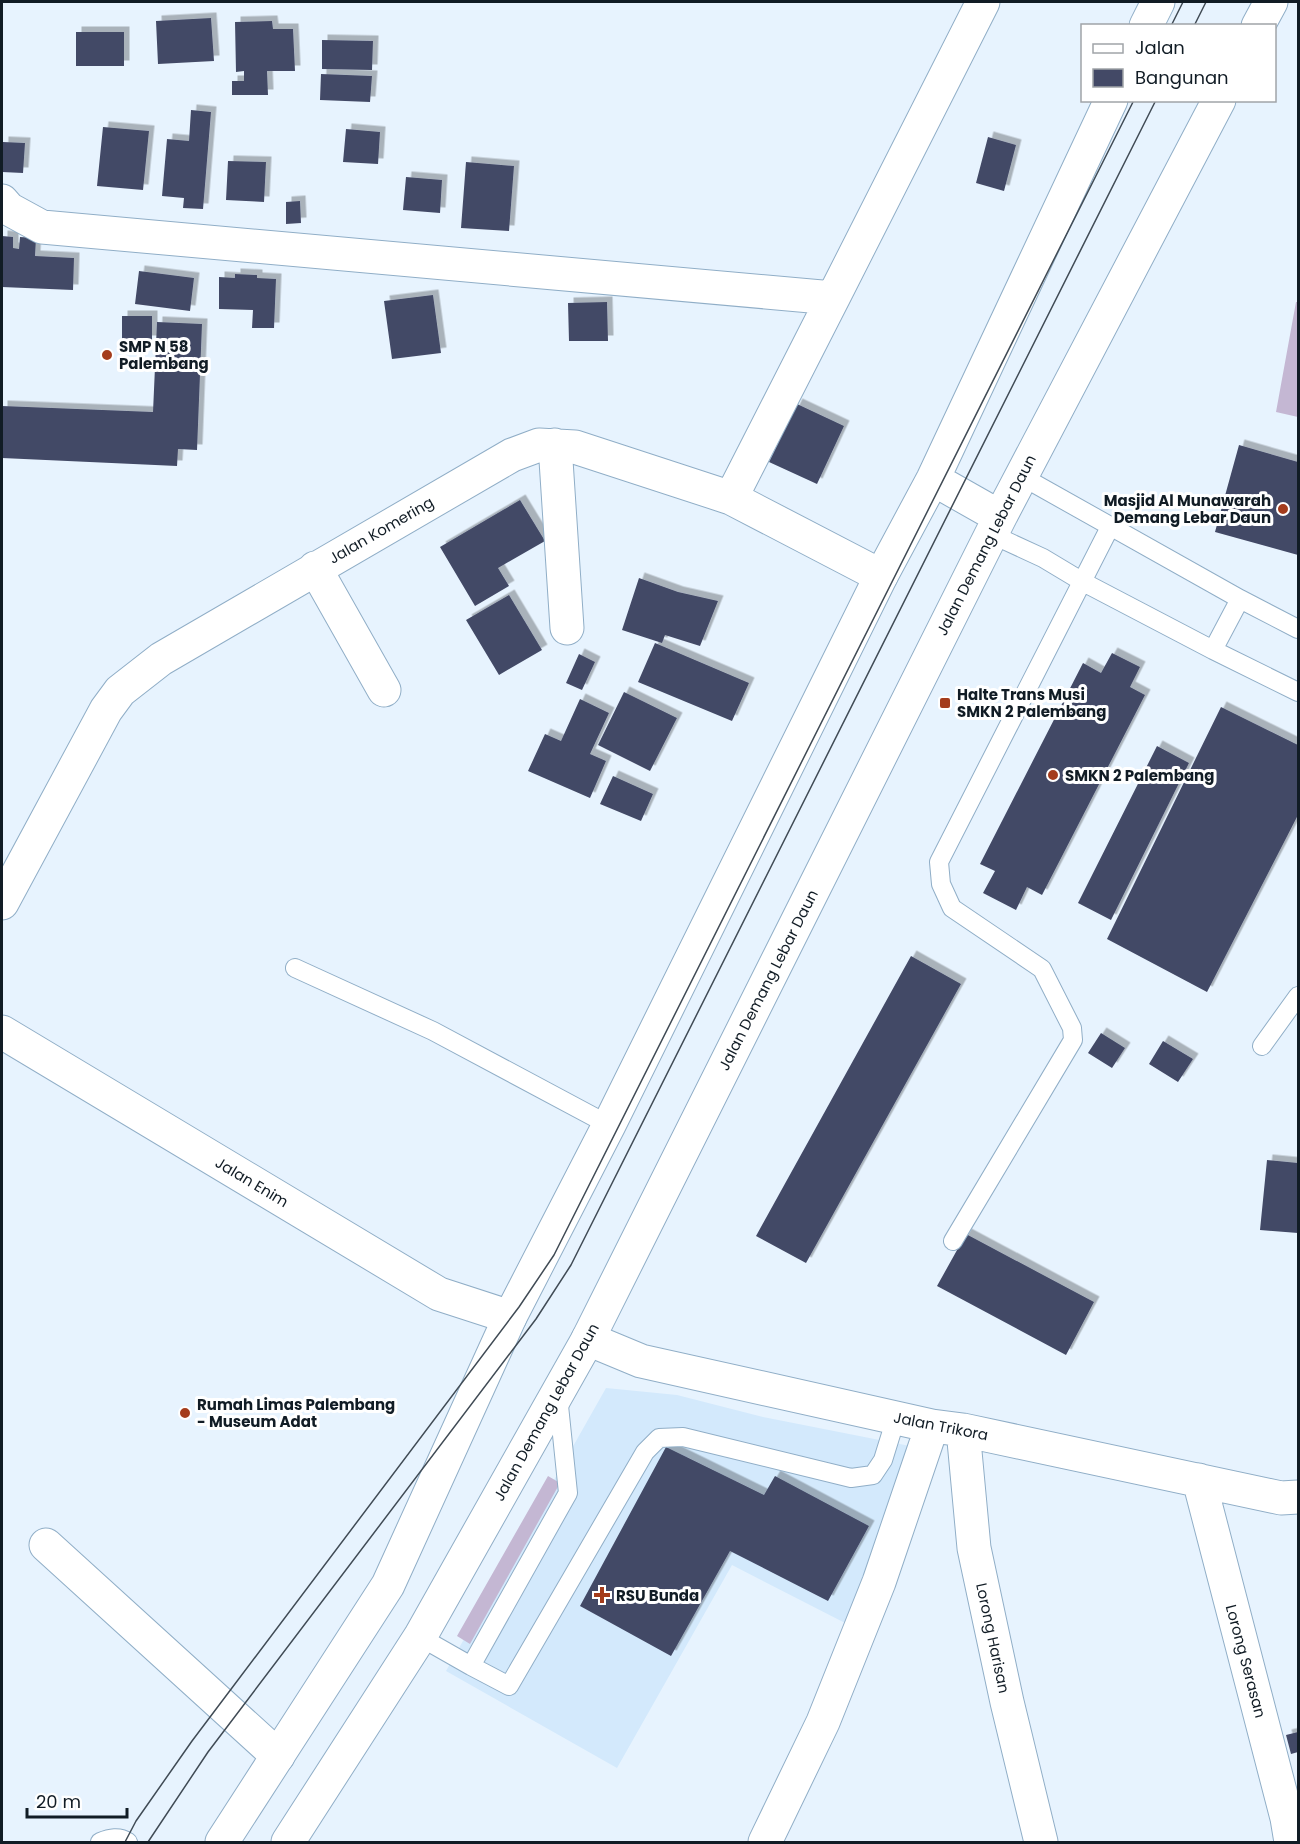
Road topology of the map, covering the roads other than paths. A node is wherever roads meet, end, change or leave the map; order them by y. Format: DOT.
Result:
graph roads {
  1 [pos="982,2"];
  2 [pos="1158,2"];
  3 [pos="1271,2"];
  4 [pos="1147,24"];
  5 [pos="1259,24"];
  6 [pos="1110,102"];
  7 [pos="1218,102"];
  8 [pos="2,201"];
  9 [pos="833,298"];
  10 [pos="555,445"];
  11 [pos="1021,476"];
  12 [pos="933,479"];
  13 [pos="731,498"];
  14 [pos="995,526"];
  15 [pos="1110,527"];
  16 [pos="315,568"];
  17 [pos="881,576"];
  18 [pos="1083,582"];
  19 [pos="1240,599"];
  20 [pos="567,628"];
  21 [pos="1299,629"];
  22 [pos="1213,650"];
  23 [pos="384,690"];
  24 [pos="1299,692"];
  25 [pos="2,903"];
  26 [pos="295,968"];
  27 [pos="1299,996"];
  28 [pos="2,1032"];
  29 [pos="1262,1046"];
  30 [pos="609,1125"];
  31 [pos="953,1241"];
  32 [pos="510,1317"];
  33 [pos="588,1339"];
  34 [pos="558,1391"];
  35 [pos="896,1418"];
  36 [pos="947,1428"];
  37 [pos="1199,1480"];
  38 [pos="1299,1497"];
  39 [pos="46,1545"];
  40 [pos="420,1637"];
  41 [pos="471,1666"];
  42 [pos="278,1756"];
  43 [pos="1292,1825"];
  44 [pos="100,1842"];
  45 [pos="128,1842"];
  46 [pos="222,1842"];
  47 [pos="288,1842"];
  48 [pos="765,1842"];
  49 [pos="1041,1842"];
  1 -- 9 [label="main road"];
  2 -- 4 [label="main road"];
  3 -- 5 [label="main road"];
  6 -- 12 [label="main road"];
  7 -- 11 [label="main road, Jalan Demang Lebar Daun"];
  8 -- 9 [label="main road"];
  9 -- 13 [label="main road"];
  10 -- 13 [label="main road, Jalan Komering"];
  10 -- 16 [label="main road, Jalan Komering"];
  10 -- 20 [label="main road"];
  11 -- 14 [label="main road, Jalan Demang Lebar Daun"];
  11 -- 15 [label="lane"];
  12 -- 14 [label="main road"];
  12 -- 17 [label="main road"];
  13 -- 17 [label="main road, Jalan Komering"];
  14 -- 18 [label="lane"];
  14 -- 33 [label="main road, Jalan Demang Lebar Daun"];
  15 -- 18 [label="lane"];
  15 -- 19 [label="lane"];
  16 -- 23 [label="main road"];
  16 -- 25 [label="main road, Jalan Komering"];
  17 -- 30 [label="main road"];
  18 -- 22 [label="lane"];
  18 -- 31 [label="lane"];
  19 -- 21 [label="lane"];
  19 -- 22 [label="lane"];
  22 -- 24 [label="lane"];
  26 -- 30 [label="lane"];
  27 -- 29 [label="lane"];
  28 -- 32 [label="main road, Jalan Enim"];
  30 -- 32 [label="main road"];
  32 -- 42 [label="main road"];
  33 -- 34 [label="main road, Jalan Demang Lebar Daun"];
  33 -- 35 [label="main road, Jalan Trikora"];
  34 -- 40 [label="main road, Jalan Demang Lebar Daun"];
  34 -- 41 [label="lane"];
  35 -- 36 [label="main road, Jalan Trikora"];
  35 -- 41 [label="lane"];
  36 -- 37 [label="main road, Jalan Trikora"];
  36 -- 48 [label="main road"];
  36 -- 49 [label="main road, Lorong Harisan"];
  37 -- 38 [label="main road, Jalan Trikora"];
  37 -- 43 [label="main road, Lorong Serasan"];
  39 -- 42 [label="main road"];
  40 -- 41 [label="lane"];
  40 -- 47 [label="main road, Jalan Demang Lebar Daun"];
  42 -- 46 [label="main road"];
  44 -- 45 [label="lane"];
}
